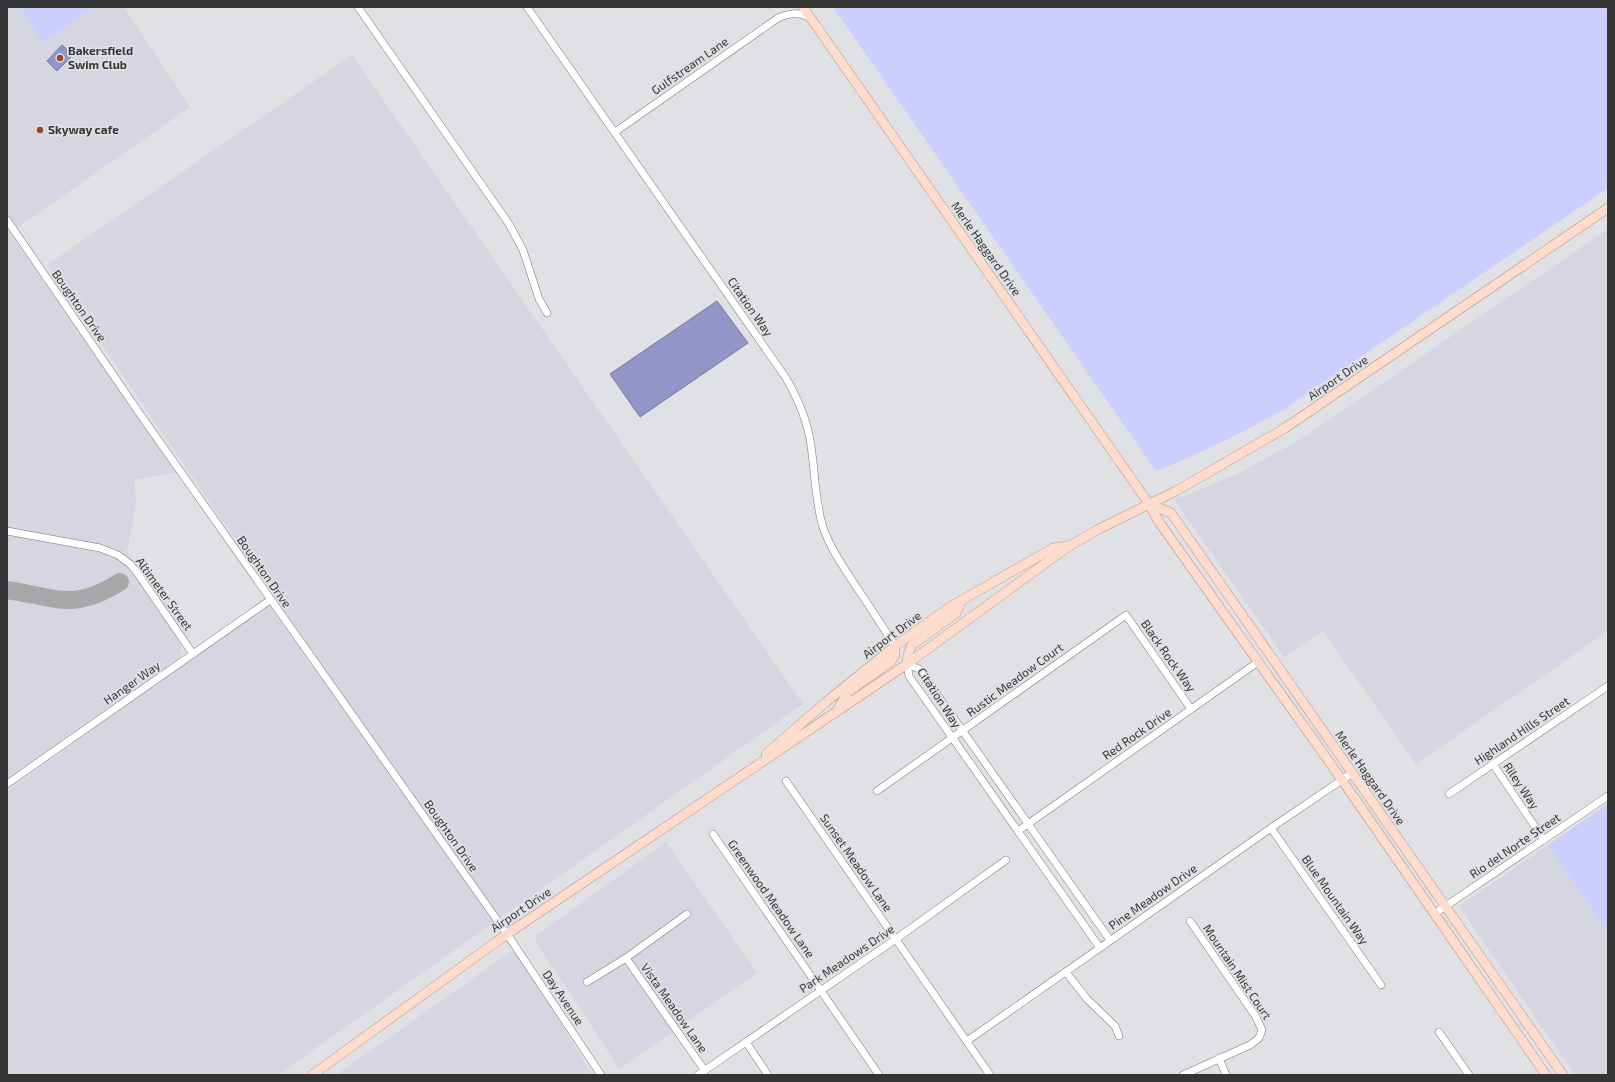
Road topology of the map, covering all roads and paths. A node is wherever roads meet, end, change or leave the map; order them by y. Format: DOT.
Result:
graph roads {
  1 [pos="358,7"];
  2 [pos="527,7"];
  3 [pos="786,7"];
  4 [pos="803,7"];
  5 [pos="809,17"];
  6 [pos="778,18"];
  7 [pos="615,132"];
  8 [pos="1608,208"];
  9 [pos="7,220"];
  10 [pos="547,313"];
  11 [pos="1149,504"];
  12 [pos="7,531"];
  13 [pos="1069,546"];
  14 [pos="270,600"];
  15 [pos="962,600"];
  16 [pos="1126,615"];
  17 [pos="895,646"];
  18 [pos="193,654"];
  19 [pos="1258,662"];
  20 [pos="907,664"];
  21 [pos="1608,686"];
  22 [pos="1191,709"];
  23 [pos="836,712"];
  24 [pos="963,731"];
  25 [pos="952,738"];
  26 [pos="1493,764"];
  27 [pos="748,771"];
  28 [pos="1352,773"];
  29 [pos="1342,780"];
  30 [pos="786,781"];
  31 [pos="7,784"];
  32 [pos="876,791"];
  33 [pos="1449,794"];
  34 [pos="1608,796"];
  35 [pos="1028,824"];
  36 [pos="1271,828"];
  37 [pos="1018,831"];
  38 [pos="713,834"];
  39 [pos="1544,840"];
  40 [pos="1006,860"];
  41 [pos="1445,906"];
  42 [pos="687,914"];
  43 [pos="1434,914"];
  44 [pos="1190,921"];
  45 [pos="507,934"];
  46 [pos="896,939"];
  47 [pos="1110,940"];
  48 [pos="1100,948"];
  49 [pos="626,958"];
  50 [pos="1066,972"];
  51 [pos="587,982"];
  52 [pos="1382,985"];
  53 [pos="820,990"];
  54 [pos="1439,1032"];
  55 [pos="1119,1036"];
  56 [pos="967,1041"];
  57 [pos="746,1042"];
  58 [pos="1219,1058"];
  59 [pos="702,1073"];
  60 [pos="312,1075"];
  61 [pos="601,1075"];
  62 [pos="768,1075"];
  63 [pos="879,1075"];
  64 [pos="990,1075"];
  65 [pos="1183,1075"];
  66 [pos="1226,1075"];
  67 [pos="1469,1075"];
  68 [pos="1546,1075"];
  69 [pos="1563,1075"];
  1 -- 10 [label="street"];
  2 -- 7 [label="street, Citation Way"];
  3 -- 6 [label="street, Gulfstream Lane"];
  4 -- 5 [label="main road, Merle Haggard Drive"];
  5 -- 6 [label="street, Gulfstream Lane"];
  5 -- 11 [label="main road, Merle Haggard Drive"];
  6 -- 7 [label="street, Gulfstream Lane"];
  7 -- 17 [label="street, Citation Way"];
  8 -- 11 [label="main road, Airport Drive"];
  9 -- 14 [label="street, Boughton Drive"];
  11 -- 13 [label="main road, Airport Drive"];
  11 -- 19 [label="main road, Merle Haggard Drive"];
  11 -- 28 [label="main road, Merle Haggard Drive"];
  12 -- 18 [label="street, Altimeter Street"];
  13 -- 15 [label="main road, Airport Drive"];
  13 -- 20 [label="main road, Airport Drive"];
  14 -- 18 [label="street, Hanger Way"];
  14 -- 45 [label="street, Boughton Drive"];
  15 -- 17 [label="main road, Airport Drive"];
  15 -- 20 [label="main road"];
  16 -- 22 [label="street, Black Rock Way"];
  16 -- 24 [label="street, Rustic Meadow Court"];
  17 -- 23 [label="main road"];
  17 -- 27 [label="main road, Airport Drive"];
  18 -- 31 [label="street, Hanger Way"];
  19 -- 22 [label="street, Red Rock Drive"];
  19 -- 29 [label="main road, Merle Haggard Drive"];
  20 -- 23 [label="main road, Airport Drive"];
  20 -- 24 [label="street, Citation Way"];
  20 -- 25 [label="street, Citation Way"];
  21 -- 26 [label="street, Highland Hills Street"];
  22 -- 35 [label="street, Red Rock Drive"];
  23 -- 27 [label="main road, Airport Drive"];
  24 -- 25 [label="street, Rustic Meadow Court"];
  24 -- 35 [label="street, Citation Way"];
  25 -- 32 [label="street, Rustic Meadow Court"];
  25 -- 37 [label="street, Citation Way"];
  26 -- 33 [label="street, Highland Hills Street"];
  26 -- 39 [label="street, Riley Way"];
  27 -- 45 [label="main road, Airport Drive"];
  28 -- 29 [label="street, Pine Meadow Drive"];
  28 -- 41 [label="main road, Merle Haggard Drive"];
  29 -- 36 [label="street, Pine Meadow Drive"];
  29 -- 43 [label="main road, Merle Haggard Drive"];
  30 -- 46 [label="street, Sunset Meadow Lane"];
  34 -- 39 [label="street, Rio del Norte Street"];
  35 -- 37 [label="street, Red Rock Drive"];
  35 -- 47 [label="street, Citation Way"];
  36 -- 47 [label="street, Pine Meadow Drive"];
  36 -- 52 [label="street, Blue Mountain Way"];
  37 -- 48 [label="street, Citation Way"];
  38 -- 53 [label="street, Greenwood Meadow Lane"];
  39 -- 41 [label="street, Rio del Norte Street"];
  40 -- 46 [label="street, Park Meadows Drive"];
  41 -- 43 [label="street, Rio del Norte Street"];
  41 -- 69 [label="main road, Merle Haggard Drive"];
  42 -- 49 [label="street"];
  43 -- 68 [label="main road, Merle Haggard Drive"];
  44 -- 58 [label="street, Mountain Mist Court"];
  45 -- 60 [label="main road, Airport Drive"];
  45 -- 61 [label="street, Day Avenue"];
  46 -- 53 [label="street, Park Meadows Drive"];
  46 -- 56 [label="street, Sunset Meadow Lane"];
  47 -- 48 [label="street, Pine Meadow Drive"];
  48 -- 50 [label="street, Pine Meadow Drive"];
  49 -- 51 [label="street"];
  49 -- 59 [label="street, Vista Meadow Lane"];
  50 -- 55 [label="street"];
  50 -- 56 [label="street, Pine Meadow Drive"];
  53 -- 57 [label="street, Park Meadows Drive"];
  53 -- 63 [label="street, Greenwood Meadow Lane"];
  54 -- 67 [label="street"];
  56 -- 64 [label="street, Sunset Meadow Lane"];
  57 -- 59 [label="street, Park Meadows Drive"];
  57 -- 62 [label="street"];
  58 -- 65 [label="street"];
  58 -- 66 [label="street"];
}
